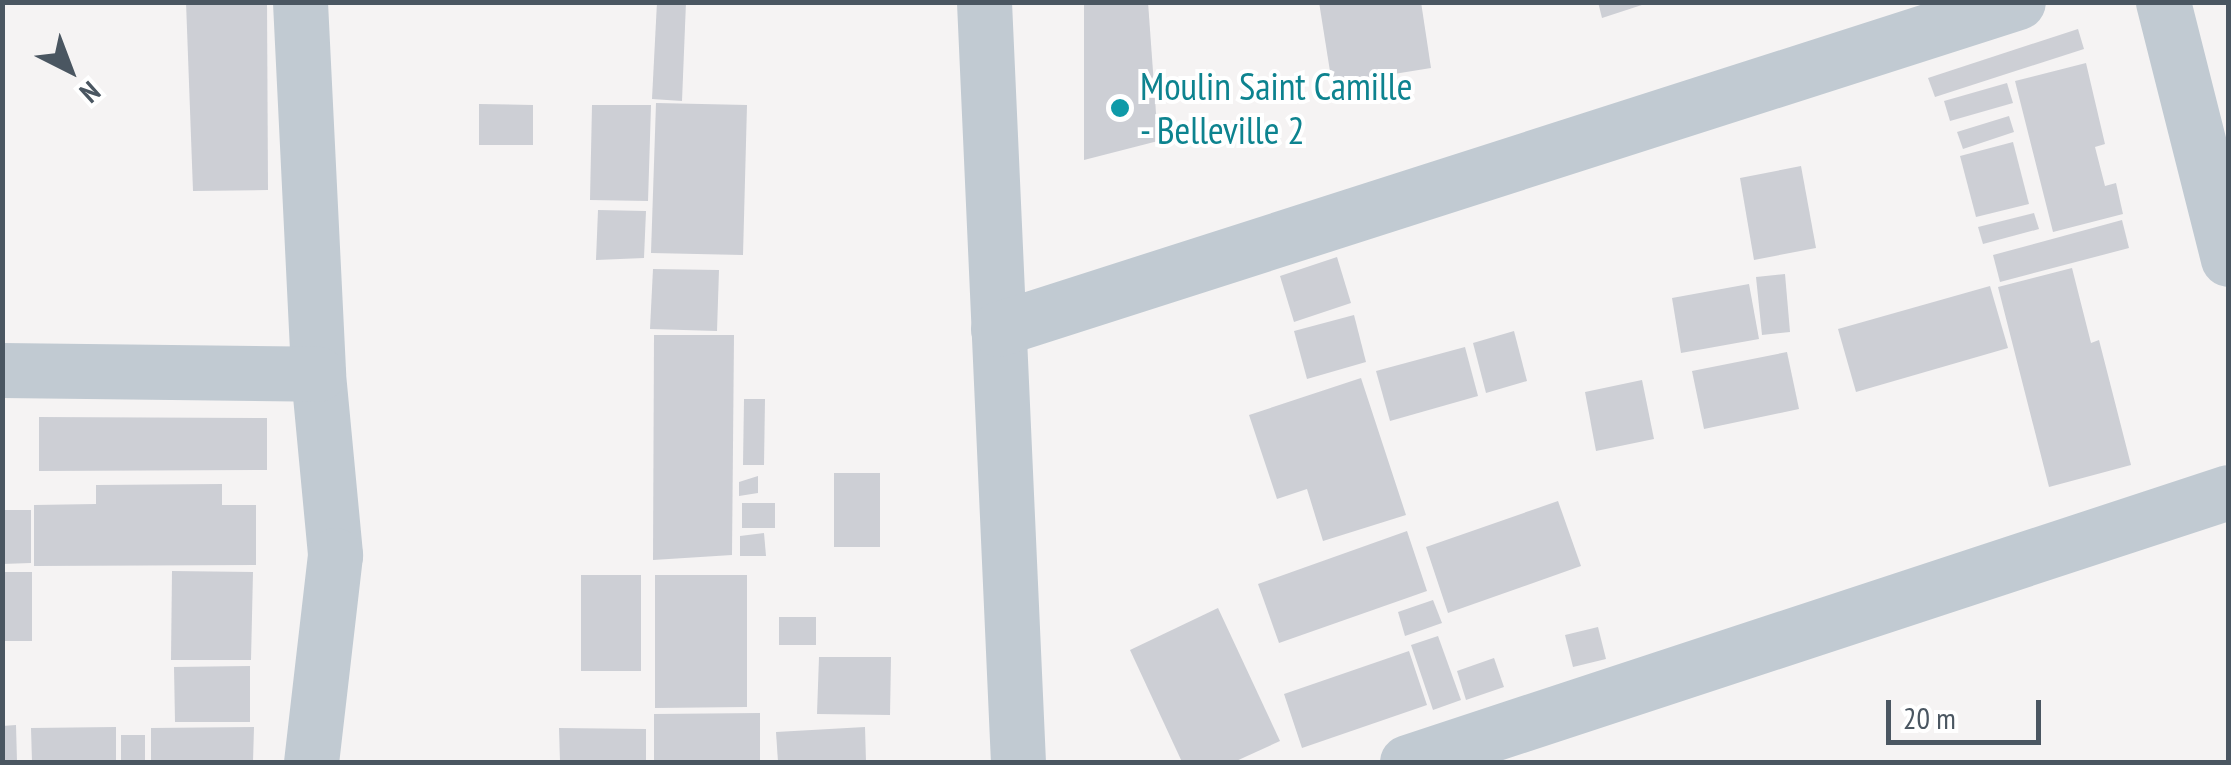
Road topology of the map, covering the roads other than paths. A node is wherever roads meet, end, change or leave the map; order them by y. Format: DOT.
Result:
graph roads {
  1 [pos="300,2"];
  2 [pos="984,2"];
  3 [pos="2018,2"];
  4 [pos="2163,2"];
  5 [pos="2228,260"];
  6 [pos="998,329"];
  7 [pos="2,370"];
  8 [pos="318,374"];
  9 [pos="2228,492"];
  10 [pos="311,762"];
  11 [pos="1018,762"];
  12 [pos="1407,762"];
  1 -- 8 [label="street"];
  2 -- 6 [label="street"];
  3 -- 6 [label="street"];
  4 -- 5 [label="street"];
  6 -- 11 [label="street"];
  7 -- 8 [label="street"];
  8 -- 10 [label="street"];
  9 -- 12 [label="street"];
}
